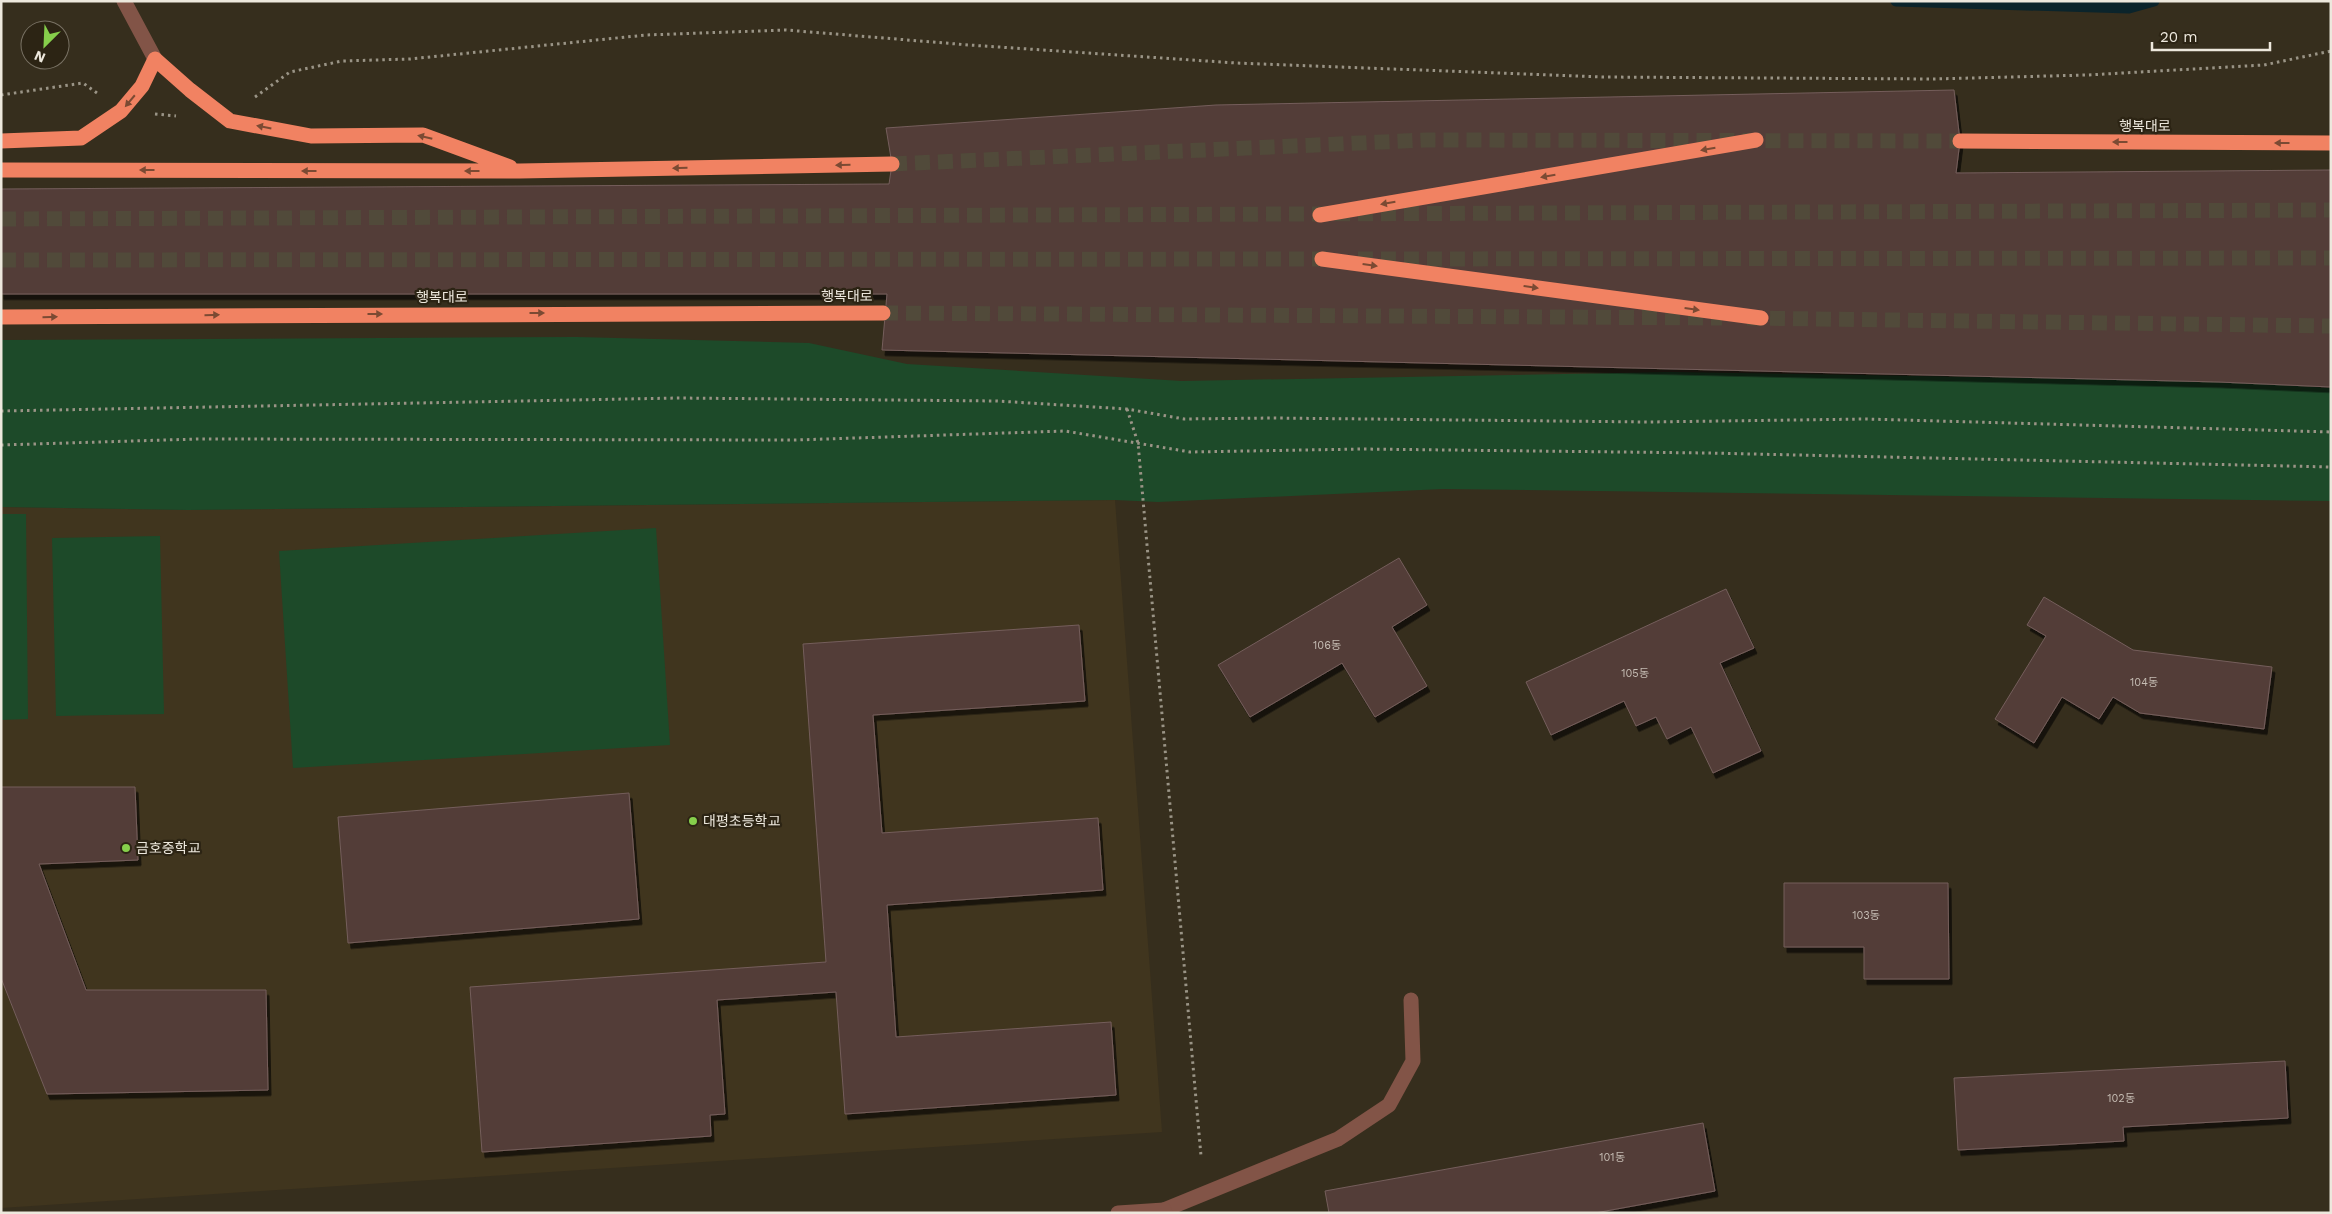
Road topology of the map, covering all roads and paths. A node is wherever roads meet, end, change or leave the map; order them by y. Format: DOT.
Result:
graph roads {
  1 [pos="124,1"];
  2 [pos="2331,51"];
  3 [pos="155,59"];
  4 [pos="1,95"];
  5 [pos="121,111"];
  6 [pos="181,116"];
  7 [pos="230,120"];
  8 [pos="1756,140"];
  9 [pos="1960,141"];
  10 [pos="1,142"];
  11 [pos="2331,143"];
  12 [pos="892,164"];
  13 [pos="1,170"];
  14 [pos="520,171"];
  15 [pos="1320,214"];
  16 [pos="1322,259"];
  17 [pos="884,312"];
  18 [pos="1,317"];
  19 [pos="1761,318"];
  20 [pos="1127,409"];
  21 [pos="1,411"];
  22 [pos="2331,432"];
  23 [pos="1138,443"];
  24 [pos="1,445"];
  25 [pos="2331,467"];
  26 [pos="1411,1000"];
  27 [pos="1201,1156"];
  28 [pos="1165,1211"];
  29 [pos="1118,1213"];
  1 -- 3 [label="street"];
  2 -- 7 [label="path"];
  3 -- 5 [label="highway, one-way"];
  3 -- 7 [label="highway"];
  4 -- 5 [label="path"];
  5 -- 6 [label="path"];
  5 -- 10 [label="highway"];
  14 -- 7 [label="highway, one-way"];
  8 -- 15 [label="highway, one-way"];
  11 -- 9 [label="highway, 행복대로, one-way"];
  12 -- 14 [label="highway, one-way"];
  14 -- 13 [label="highway, one-way"];
  16 -- 19 [label="highway, one-way"];
  18 -- 17 [label="highway, 행복대로, one-way"];
  20 -- 21 [label="path"];
  20 -- 22 [label="path"];
  20 -- 23 [label="path"];
  23 -- 24 [label="path"];
  23 -- 25 [label="path"];
  23 -- 27 [label="path"];
  26 -- 28 [label="street"];
  28 -- 29 [label="street"];
}
